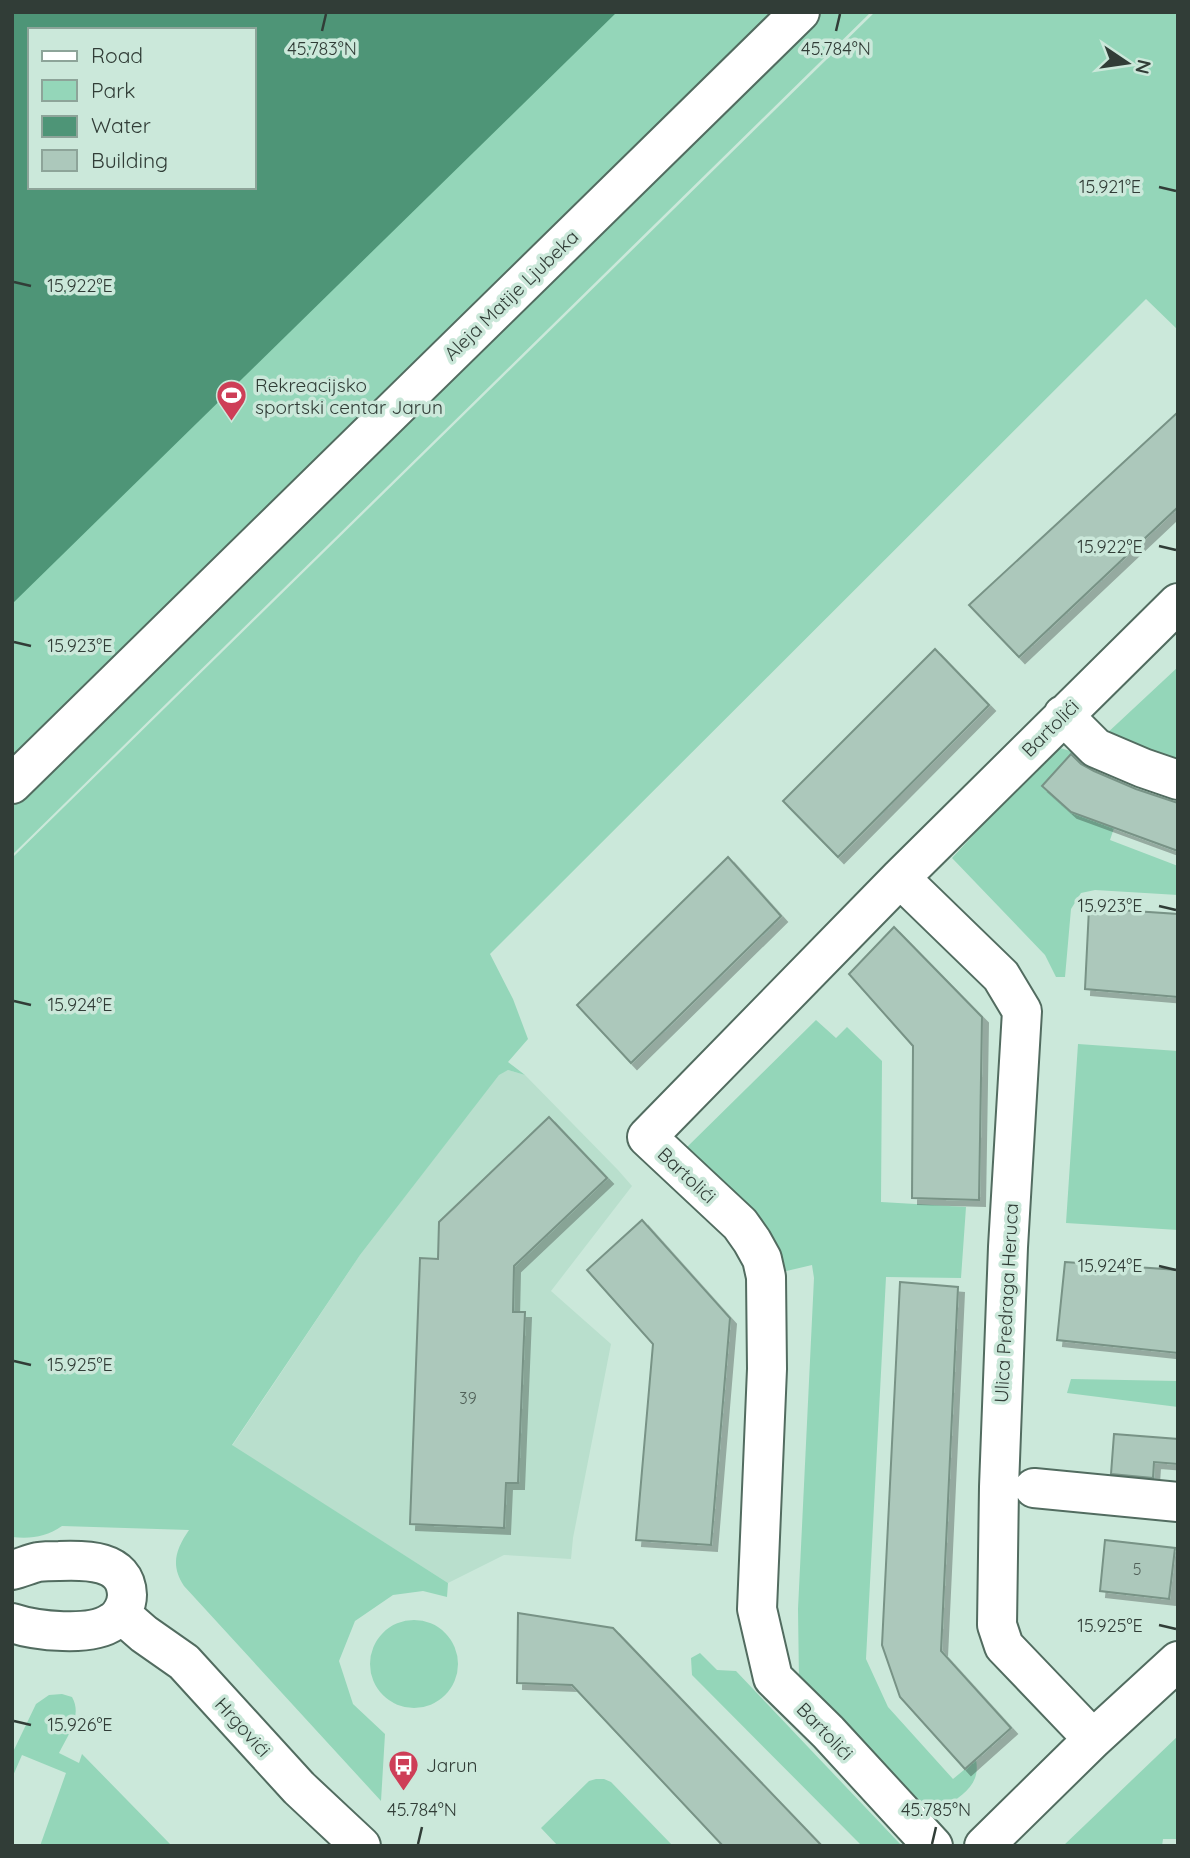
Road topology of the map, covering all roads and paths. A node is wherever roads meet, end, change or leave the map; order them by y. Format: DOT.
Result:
graph roads {
  1 [pos="800,12"];
  2 [pos="1178,603"];
  3 [pos="1063,715"];
  4 [pos="1178,780"];
  5 [pos="12,784"];
  6 [pos="900,878"];
  7 [pos="1034,1488"];
  8 [pos="1178,1502"];
  9 [pos="12,1570"];
  10 [pos="121,1614"];
  11 [pos="12,1623"];
  12 [pos="1178,1661"];
  13 [pos="1093,1739"];
  14 [pos="361,1846"];
  15 [pos="933,1846"];
  16 [pos="984,1846"];
  1 -- 5 [label="street, Aleja Matije Ljubeka"];
  2 -- 3 [label="street, Bartolići"];
  3 -- 4 [label="street"];
  3 -- 6 [label="street, Bartolići"];
  6 -- 13 [label="street, Ulica Predraga Heruca"];
  6 -- 15 [label="street, Bartolići"];
  7 -- 8 [label="street"];
  9 -- 10 [label="street"];
  10 -- 11 [label="street"];
  10 -- 14 [label="street, Hrgovići"];
  12 -- 13 [label="street"];
  13 -- 16 [label="street"];
}
